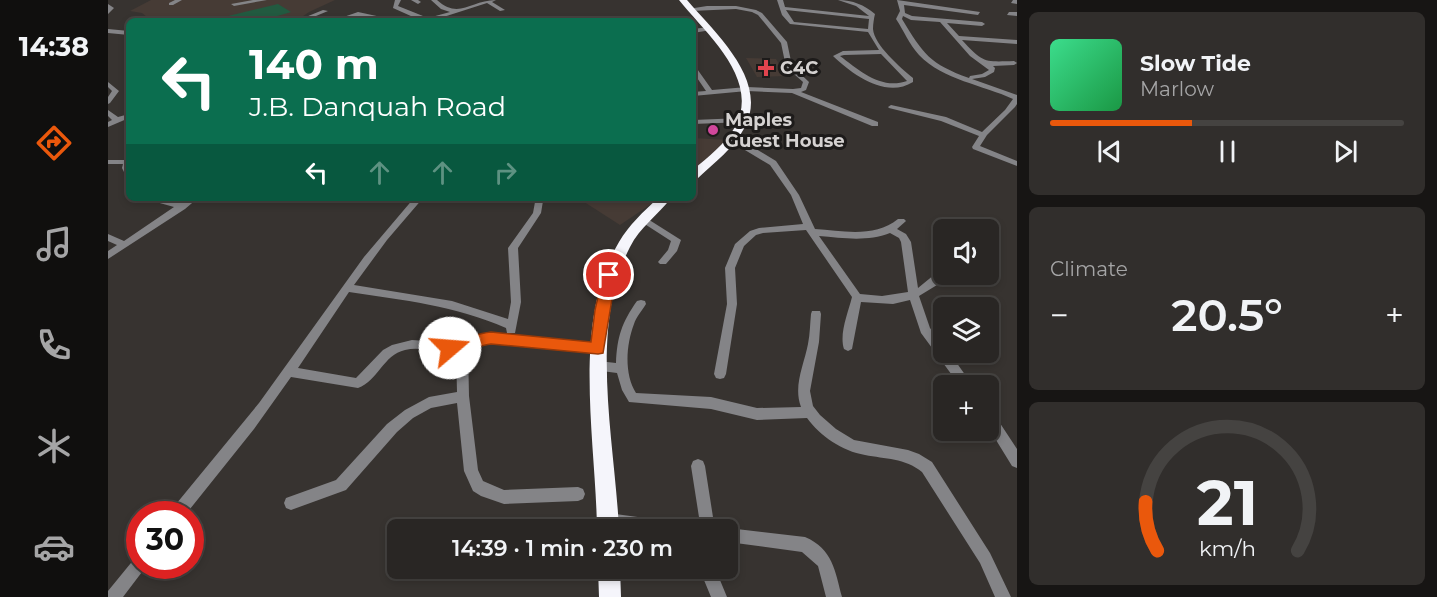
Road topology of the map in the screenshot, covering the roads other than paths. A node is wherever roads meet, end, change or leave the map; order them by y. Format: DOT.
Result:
graph roads {
  1 [pos="179,0"];
  2 [pos="264,0"];
  3 [pos="398,0"];
  4 [pos="434,0"];
  5 [pos="683,0"];
  6 [pos="780,0"];
  7 [pos="841,0"];
  8 [pos="490,1"];
  9 [pos="901,1"];
  10 [pos="171,3"];
  11 [pos="234,4"];
  12 [pos="108,6"];
  13 [pos="784,8"];
  14 [pos="691,9"];
  15 [pos="502,10"];
  16 [pos="325,11"];
  17 [pos="454,11"];
  18 [pos="108,12"];
  19 [pos="408,13"];
  20 [pos="978,13"];
  21 [pos="902,14"];
  22 [pos="1009,14"];
  23 [pos="1017,14"];
  24 [pos="307,18"];
  25 [pos="345,18"];
  26 [pos="375,18"];
  27 [pos="391,18"];
  28 [pos="420,18"];
  29 [pos="435,18"];
  30 [pos="872,18"];
  31 [pos="941,21"];
  32 [pos="982,24"];
  33 [pos="709,29"];
  34 [pos="870,30"];
  35 [pos="108,31"];
  36 [pos="696,31"];
  37 [pos="126,33"];
  38 [pos="957,38"];
  39 [pos="1017,42"];
  40 [pos="884,52"];
  41 [pos="1014,63"];
  42 [pos="985,64"];
  43 [pos="696,74"];
  44 [pos="967,78"];
  45 [pos="108,84"];
  46 [pos="747,89"];
  47 [pos="794,91"];
  48 [pos="710,92"];
  49 [pos="696,94"];
  50 [pos="1017,98"];
  51 [pos="108,102"];
  52 [pos="891,107"];
  53 [pos="108,112"];
  54 [pos="126,117"];
  55 [pos="117,120"];
  56 [pos="742,120"];
  57 [pos="696,122"];
  58 [pos="875,124"];
  59 [pos="108,125"];
  60 [pos="982,135"];
  61 [pos="733,139"];
  62 [pos="108,162"];
  63 [pos="126,163"];
  64 [pos="1017,164"];
  65 [pos="696,173"];
  66 [pos="162,201"];
  67 [pos="190,201"];
  68 [pos="416,201"];
  69 [pos="538,201"];
  70 [pos="662,201"];
  71 [pos="182,207"];
  72 [pos="643,219"];
  73 [pos="901,221"];
  74 [pos="810,229"];
  75 [pos="890,230"];
  76 [pos="108,237"];
  77 [pos="124,245"];
  78 [pos="108,256"];
  79 [pos="663,262"];
  80 [pos="933,283"];
  81 [pos="348,288"];
  82 [pos="914,296"];
  83 [pos="857,297"];
  84 [pos="641,304"];
  85 [pos="816,314"];
  86 [pos="511,325"];
  87 [pos="510,340"];
  88 [pos="462,346"];
  89 [pos="848,346"];
  90 [pos="598,348"];
  91 [pos="598,366"];
  92 [pos="622,368"];
  93 [pos="289,372"];
  94 [pos="720,374"];
  95 [pos="959,375"];
  96 [pos="463,396"];
  97 [pos="808,412"];
  98 [pos="999,432"];
  99 [pos="1017,461"];
  100 [pos="698,466"];
  101 [pos="578,494"];
  102 [pos="187,501"];
  103 [pos="291,503"];
  104 [pos="608,519"];
  105 [pos="706,519"];
  106 [pos="738,536"];
  107 [pos="127,579"];
  108 [pos="609,579"];
  109 [pos="712,579"];
  110 [pos="113,597"];
  111 [pos="610,597"];
  112 [pos="719,597"];
  113 [pos="834,597"];
  114 [pos="1003,597"];
  1 -- 10 [label="street"];
  2 -- 11 [label="street"];
  3 -- 19 [label="street"];
  4 -- 17 [label="street"];
  5 -- 14 [label="highway"];
  6 -- 13 [label="street"];
  7 -- 30 [label="street"];
  8 -- 15 [label="street"];
  8 -- 17 [label="street"];
  9 -- 20 [label="street"];
  9 -- 21 [label="street"];
  12 -- 18 [label="street"];
  13 -- 30 [label="street"];
  13 -- 34 [label="street"];
  14 -- 33 [label="highway"];
  14 -- 47 [label="street"];
  16 -- 24 [label="street"];
  17 -- 29 [label="street"];
  19 -- 27 [label="street"];
  19 -- 28 [label="street"];
  21 -- 31 [label="street"];
  21 -- 44 [label="street"];
  22 -- 23 [label="street"];
  25 -- 26 [label="street"];
  30 -- 34 [label="street"];
  31 -- 32 [label="street"];
  31 -- 38 [label="street"];
  33 -- 36 [label="street"];
  33 -- 46 [label="highway"];
  34 -- 40 [label="street"];
  35 -- 37 [label="street"];
  38 -- 39 [label="street"];
  38 -- 42 [label="street"];
  40 -- 40 [label="street"];
  41 -- 42 [label="street"];
  42 -- 44 [label="street"];
  43 -- 48 [label="street"];
  44 -- 50 [label="street"];
  45 -- 51 [label="street"];
  46 -- 47 [label="street"];
  46 -- 48 [label="street"];
  46 -- 56 [label="highway"];
  47 -- 58 [label="street"];
  48 -- 49 [label="street"];
  50 -- 60 [label="street"];
  52 -- 60 [label="street"];
  53 -- 55 [label="street"];
  54 -- 55 [label="street"];
  55 -- 59 [label="street"];
  56 -- 57 [label="street"];
  56 -- 61 [label="highway"];
  60 -- 64 [label="street"];
  61 -- 65 [label="highway"];
  61 -- 74 [label="street"];
  62 -- 63 [label="street"];
  66 -- 71 [label="street"];
  67 -- 71 [label="street"];
  68 -- 81 [label="street"];
  69 -- 86 [label="street"];
  70 -- 72 [label="highway"];
  71 -- 77 [label="street"];
  72 -- 79 [label="street"];
  72 -- 90 [label="highway"];
  73 -- 75 [label="street"];
  74 -- 75 [label="street"];
  74 -- 83 [label="street"];
  74 -- 94 [label="street"];
  75 -- 82 [label="street"];
  76 -- 77 [label="street"];
  77 -- 78 [label="street"];
  80 -- 82 [label="street"];
  81 -- 86 [label="street"];
  81 -- 93 [label="street"];
  82 -- 83 [label="street"];
  82 -- 95 [label="street"];
  83 -- 89 [label="street"];
  84 -- 92 [label="street"];
  85 -- 97 [label="street"];
  86 -- 87 [label="street"];
  87 -- 88 [label="street"];
  87 -- 90 [label="street"];
  88 -- 93 [label="street"];
  88 -- 96 [label="street"];
  90 -- 91 [label="highway"];
  91 -- 92 [label="street"];
  91 -- 104 [label="highway"];
  92 -- 97 [label="street"];
  93 -- 102 [label="street"];
  96 -- 101 [label="street"];
  96 -- 103 [label="street"];
  97 -- 114 [label="street"];
  98 -- 99 [label="street"];
  100 -- 105 [label="street"];
  106 -- 113 [label="street"];
  107 -- 110 [label="street"];
  108 -- 111 [label="highway"];
  109 -- 112 [label="street"];
}
